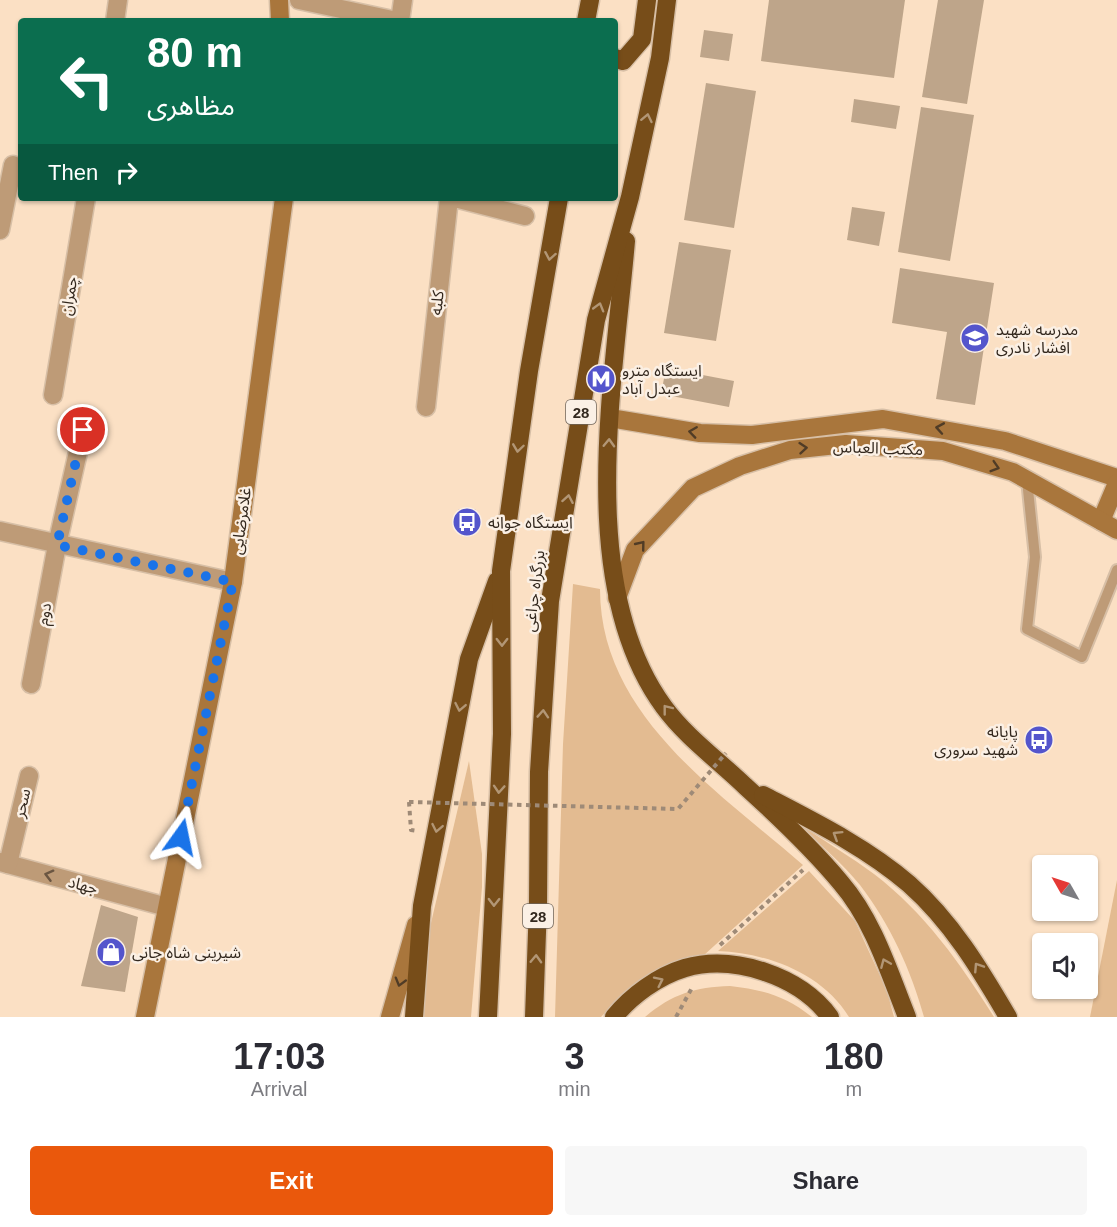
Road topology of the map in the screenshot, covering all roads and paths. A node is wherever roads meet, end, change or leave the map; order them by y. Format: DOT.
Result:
graph roads {
  1 [pos="118,0"];
  2 [pos="279,0"];
  3 [pos="299,0"];
  4 [pos="403,0"];
  5 [pos="590,0"];
  6 [pos="596,0"];
  7 [pos="647,0"];
  8 [pos="666,0"];
  9 [pos="115,18"];
  10 [pos="280,18"];
  11 [pos="385,18"];
  12 [pos="400,18"];
  13 [pos="587,18"];
  14 [pos="597,18"];
  15 [pos="618,59"];
  16 [pos="11,165"];
  17 [pos="630,197"];
  18 [pos="85,201"];
  19 [pos="284,201"];
  20 [pos="449,201"];
  21 [pos="467,201"];
  22 [pos="558,201"];
  23 [pos="525,216"];
  24 [pos="0,230"];
  25 [pos="53,395"];
  26 [pos="426,407"];
  27 [pos="610,418"];
  28 [pos="83,430"];
  29 [pos="1117,478"];
  30 [pos="1028,480"];
  31 [pos="1117,483"];
  32 [pos="1101,520"];
  33 [pos="1117,530"];
  34 [pos="0,531"];
  35 [pos="57,545"];
  36 [pos="1117,570"];
  37 [pos="501,571"];
  38 [pos="233,582"];
  39 [pos="617,598"];
  40 [pos="31,684"];
  41 [pos="726,753"];
  42 [pos="29,776"];
  43 [pos="746,786"];
  44 [pos="411,830"];
  45 [pos="817,857"];
  46 [pos="4,863"];
  47 [pos="422,906"];
  48 [pos="166,907"];
  49 [pos="697,975"];
  50 [pos="693,986"];
  51 [pos="684,989"];
  52 [pos="146,1017"];
  53 [pos="390,1017"];
  54 [pos="414,1017"];
  55 [pos="488,1017"];
  56 [pos="534,1017"];
  57 [pos="614,1017"];
  58 [pos="676,1017"];
  59 [pos="830,1017"];
  60 [pos="907,1017"];
  61 [pos="1008,1017"];
  1 -- 9 [label="street"];
  2 -- 10 [label="main road"];
  3 -- 11 [label="street"];
  4 -- 12 [label="street"];
  5 -- 13 [label="highway"];
  6 -- 14 [label="highway"];
  7 -- 15 [label="highway"];
  17 -- 8 [label="highway, بزرگراه چراغی / 28, one-way"];
  16 -- 24 [label="street"];
  17 -- 27 [label="highway"];
  56 -- 17 [label="highway, بزرگراه چراغی / 28, one-way"];
  18 -- 25 [label="street, چمران"];
  19 -- 38 [label="main road, غلامرضایی"];
  20 -- 26 [label="street, کلبه"];
  21 -- 23 [label="street"];
  22 -- 37 [label="highway, بزرگراه چراغی, one-way"];
  29 -- 27 [label="main road, مکتب العباس, one-way"];
  39 -- 27 [label="highway, one-way"];
  28 -- 35 [label="street, دوم"];
  30 -- 32 [label="main road, مکتب العباس"];
  30 -- 36 [label="lane"];
  39 -- 30 [label="main road, مکتب العباس, one-way"];
  31 -- 32 [label="main road"];
  32 -- 33 [label="main road, مکتب العباس"];
  34 -- 35 [label="street"];
  35 -- 38 [label="street"];
  35 -- 40 [label="street, دوم"];
  37 -- 47 [label="highway, one-way"];
  37 -- 55 [label="highway, بزرگراه چراغی, one-way"];
  38 -- 48 [label="main road, غلامرضایی"];
  43 -- 39 [label="highway, one-way"];
  41 -- 44 [label="path, bridge"];
  42 -- 46 [label="street, سحر"];
  43 -- 45 [label="highway"];
  61 -- 43 [label="highway, one-way"];
  45 -- 49 [label="path"];
  60 -- 45 [label="highway, one-way"];
  48 -- 46 [label="street, جهاد, one-way"];
  47 -- 53 [label="main road, one-way"];
  47 -- 54 [label="highway"];
  48 -- 52 [label="main road, غلامرضایی"];
  49 -- 50 [label="path"];
  49 -- 50 [label="path"];
  57 -- 49 [label="highway, one-way"];
  49 -- 59 [label="highway"];
  50 -- 51 [label="path"];
  50 -- 58 [label="path"];
}
